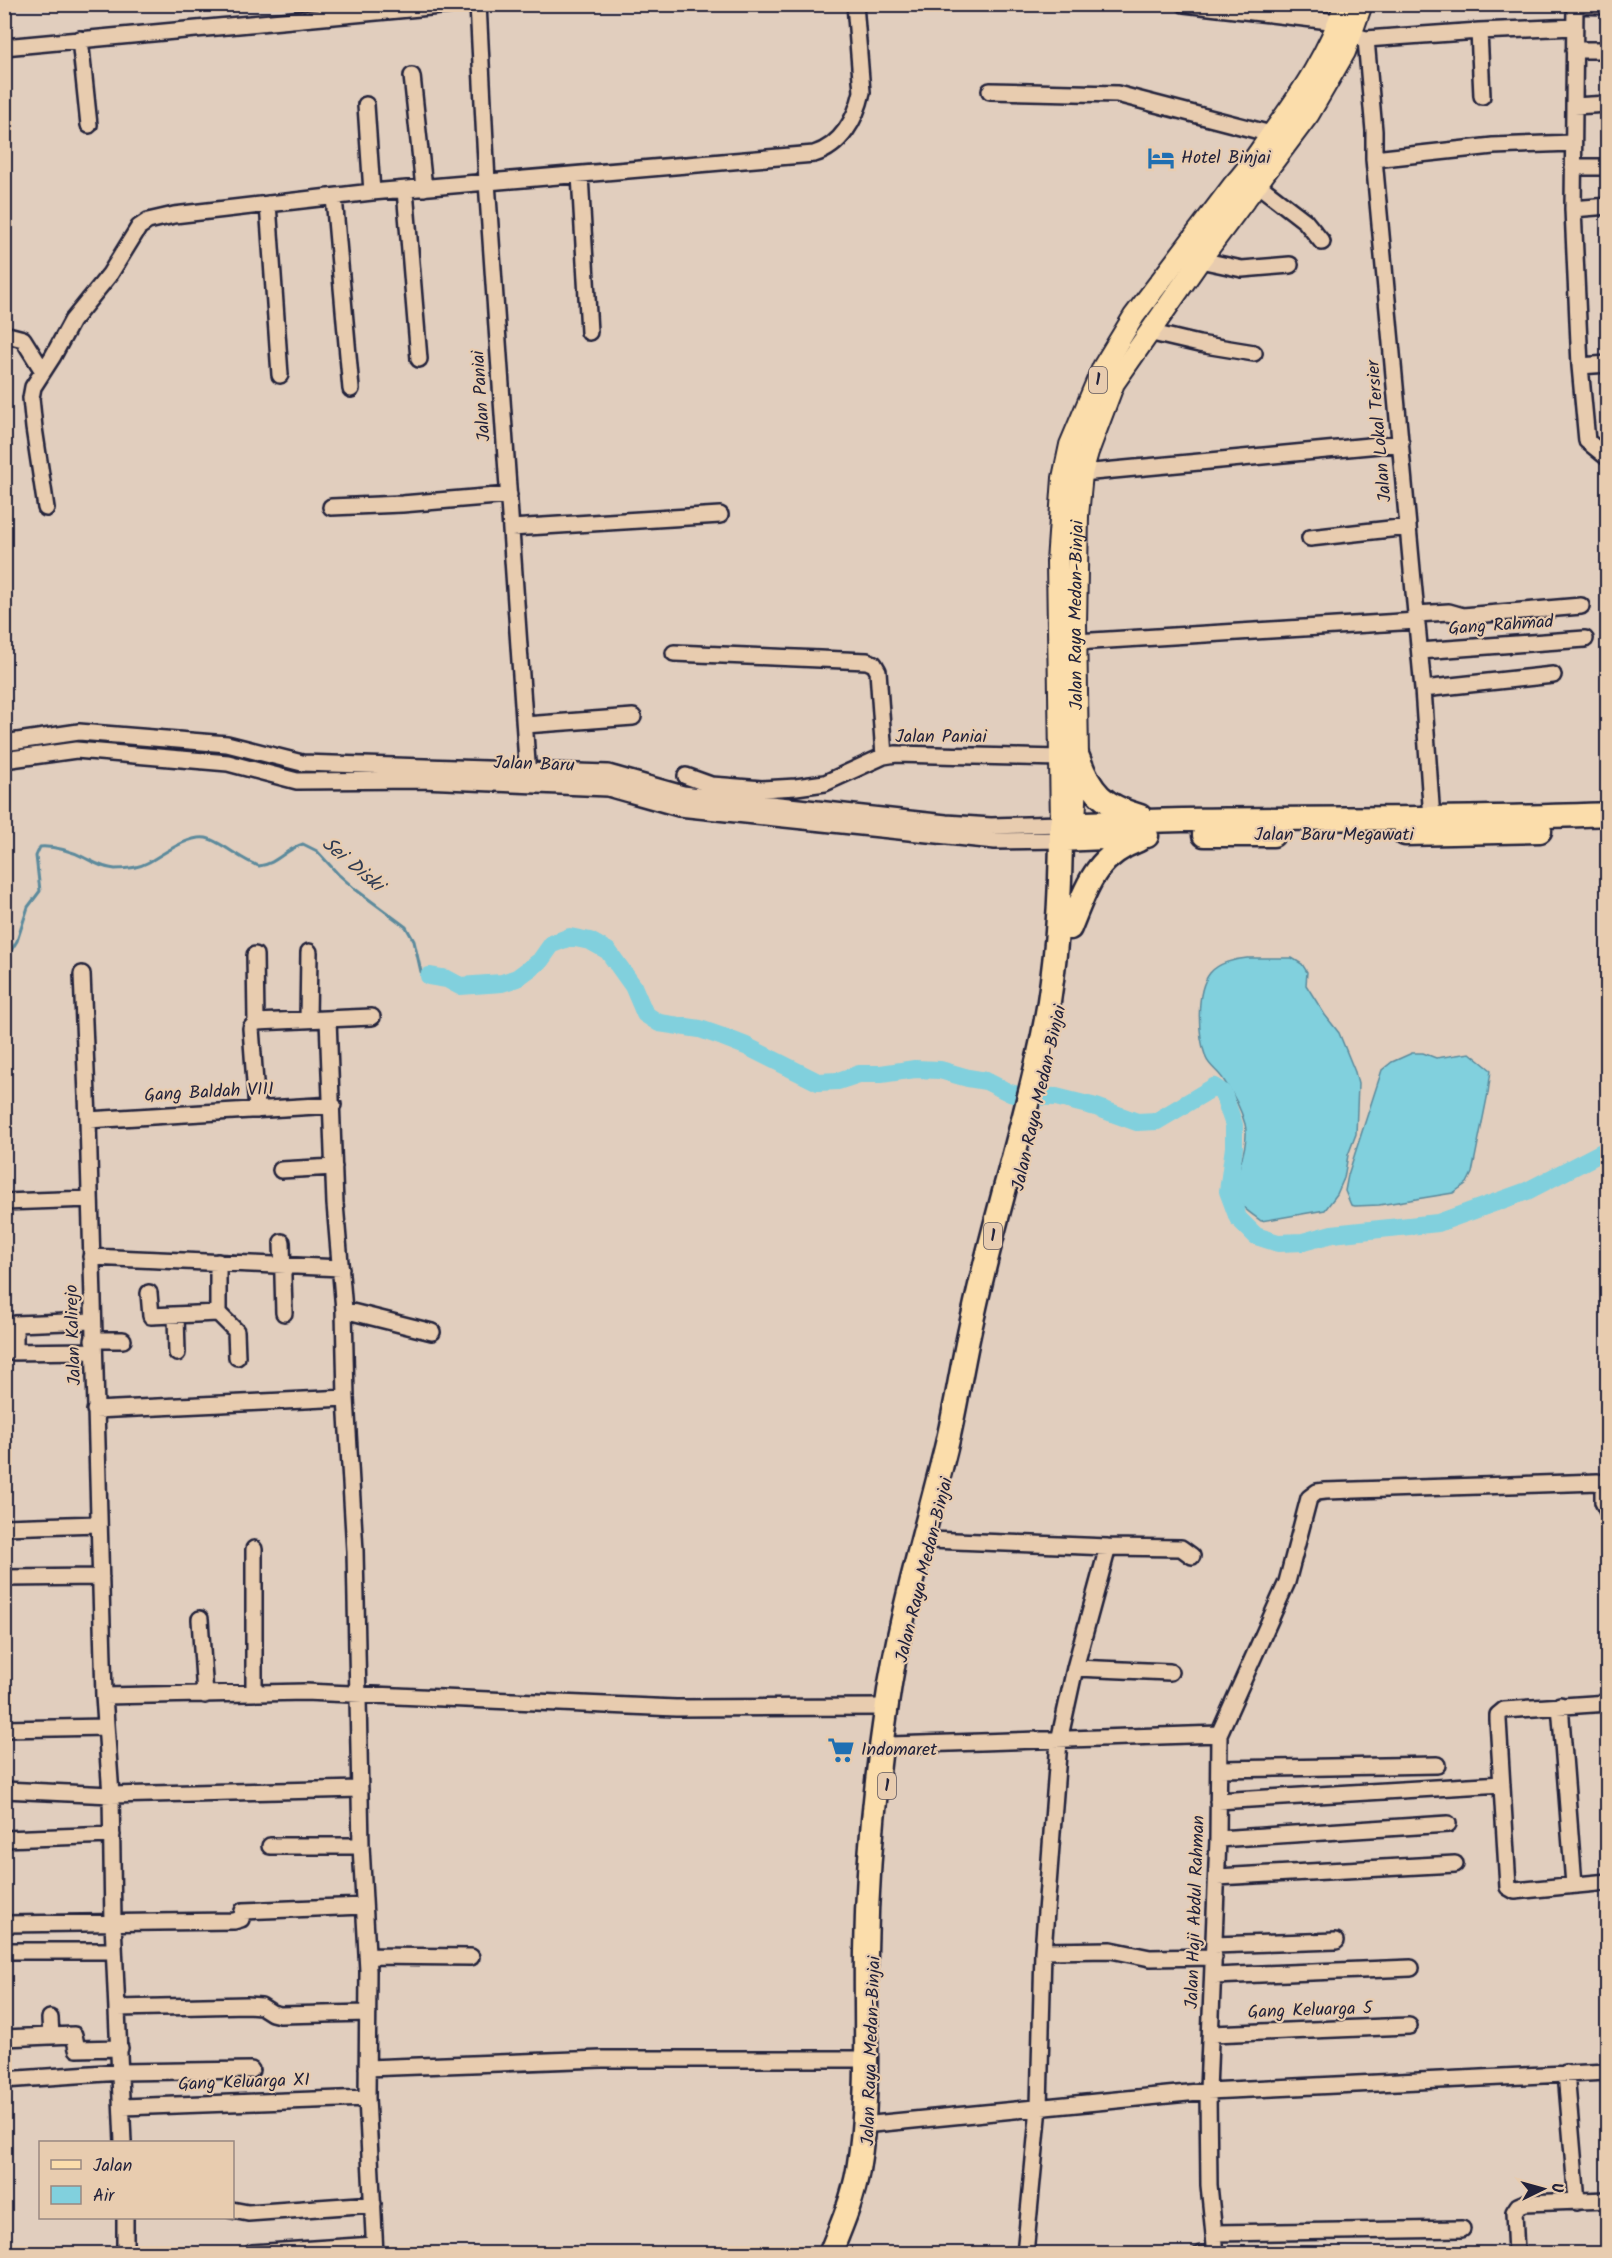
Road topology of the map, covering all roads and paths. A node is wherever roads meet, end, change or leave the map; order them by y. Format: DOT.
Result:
graph roads {
  1 [pos="462,4"];
  2 [pos="478,4"];
  3 [pos="855,4"];
  4 [pos="1184,4"];
  5 [pos="1362,4"];
  6 [pos="1575,5"];
  7 [pos="1608,6"];
  8 [pos="1350,25"];
  9 [pos="1575,27"];
  10 [pos="1479,31"];
  11 [pos="80,39"];
  12 [pos="4,46"];
  13 [pos="1574,50"];
  14 [pos="1608,50"];
  15 [pos="412,76"];
  16 [pos="990,91"];
  17 [pos="1482,96"];
  18 [pos="1608,104"];
  19 [pos="366,105"];
  20 [pos="1574,106"];
  21 [pos="89,125"];
  22 [pos="1271,134"];
  23 [pos="1573,143"];
  24 [pos="1374,159"];
  25 [pos="1608,167"];
  26 [pos="1573,168"];
  27 [pos="580,175"];
  28 [pos="486,182"];
  29 [pos="1257,184"];
  30 [pos="424,188"];
  31 [pos="405,190"];
  32 [pos="372,192"];
  33 [pos="334,197"];
  34 [pos="268,204"];
  35 [pos="1608,206"];
  36 [pos="1573,209"];
  37 [pos="1322,242"];
  38 [pos="1200,260"];
  39 [pos="1290,265"];
  40 [pos="590,332"];
  41 [pos="1148,332"];
  42 [pos="4,334"];
  43 [pos="1254,353"];
  44 [pos="419,359"];
  45 [pos="1608,363"];
  46 [pos="47,366"];
  47 [pos="1581,366"];
  48 [pos="280,375"];
  49 [pos="351,389"];
  50 [pos="1401,443"];
  51 [pos="1608,458"];
  52 [pos="1082,473"];
  53 [pos="509,495"];
  54 [pos="331,507"];
  55 [pos="46,508"];
  56 [pos="720,514"];
  57 [pos="1408,527"];
  58 [pos="512,528"];
  59 [pos="1310,538"];
  60 [pos="1581,606"];
  61 [pos="1417,618"];
  62 [pos="1585,639"];
  63 [pos="1076,642"];
  64 [pos="1419,651"];
  65 [pos="674,653"];
  66 [pos="1553,675"];
  67 [pos="1423,689"];
  68 [pos="633,717"];
  69 [pos="525,725"];
  70 [pos="4,743"];
  71 [pos="884,756"];
  72 [pos="1069,758"];
  73 [pos="4,760"];
  74 [pos="686,776"];
  75 [pos="528,777"];
  76 [pos="741,798"];
  77 [pos="1608,814"];
  78 [pos="1440,824"];
  79 [pos="1154,828"];
  80 [pos="1608,828"];
  81 [pos="1068,832"];
  82 [pos="1070,928"];
  83 [pos="309,952"];
  84 [pos="255,955"];
  85 [pos="82,974"];
  86 [pos="372,1017"];
  87 [pos="328,1019"];
  88 [pos="308,1020"];
  89 [pos="256,1022"];
  90 [pos="1043,1064"];
  91 [pos="333,1105"];
  92 [pos="257,1110"];
  93 [pos="88,1120"];
  94 [pos="1023,1150"];
  95 [pos="334,1167"];
  96 [pos="281,1170"];
  97 [pos="90,1199"];
  98 [pos="4,1202"];
  99 [pos="282,1242"];
  100 [pos="91,1257"];
  101 [pos="218,1263"];
  102 [pos="283,1265"];
  103 [pos="341,1268"];
  104 [pos="149,1293"];
  105 [pos="344,1310"];
  106 [pos="218,1313"];
  107 [pos="284,1313"];
  108 [pos="176,1315"];
  109 [pos="92,1322"];
  110 [pos="432,1332"];
  111 [pos="123,1340"];
  112 [pos="93,1345"];
  113 [pos="10,1352"];
  114 [pos="177,1353"];
  115 [pos="237,1357"];
  116 [pos="346,1398"];
  117 [pos="95,1410"];
  118 [pos="1608,1512"];
  119 [pos="98,1524"];
  120 [pos="4,1527"];
  121 [pos="930,1540"];
  122 [pos="1108,1547"];
  123 [pos="254,1549"];
  124 [pos="1192,1556"];
  125 [pos="101,1577"];
  126 [pos="4,1578"];
  127 [pos="200,1619"];
  128 [pos="1075,1668"];
  129 [pos="1170,1672"];
  130 [pos="254,1692"];
  131 [pos="205,1695"];
  132 [pos="359,1695"];
  133 [pos="104,1696"];
  134 [pos="1608,1703"];
  135 [pos="1560,1705"];
  136 [pos="886,1707"];
  137 [pos="106,1727"];
  138 [pos="4,1729"];
  139 [pos="1219,1734"];
  140 [pos="1059,1741"];
  141 [pos="886,1759"];
  142 [pos="1437,1765"];
  143 [pos="1219,1769"];
  144 [pos="360,1789"];
  145 [pos="1502,1789"];
  146 [pos="4,1790"];
  147 [pos="111,1795"];
  148 [pos="1218,1805"];
  149 [pos="1448,1824"];
  150 [pos="112,1836"];
  151 [pos="4,1839"];
  152 [pos="1218,1839"];
  153 [pos="270,1846"];
  154 [pos="361,1846"];
  155 [pos="1455,1864"];
  156 [pos="1217,1878"];
  157 [pos="1608,1882"];
  158 [pos="1574,1885"];
  159 [pos="364,1906"];
  160 [pos="113,1923"];
  161 [pos="6,1924"];
  162 [pos="1336,1941"];
  163 [pos="4,1951"];
  164 [pos="114,1951"];
  165 [pos="1043,1951"];
  166 [pos="1214,1951"];
  167 [pos="367,1956"];
  168 [pos="471,1957"];
  169 [pos="1411,1968"];
  170 [pos="1214,1976"];
  171 [pos="118,2008"];
  172 [pos="368,2013"];
  173 [pos="50,2019"];
  174 [pos="1409,2026"];
  175 [pos="1212,2034"];
  176 [pos="51,2036"];
  177 [pos="4,2038"];
  178 [pos="120,2048"];
  179 [pos="866,2059"];
  180 [pos="367,2068"];
  181 [pos="252,2070"];
  182 [pos="120,2072"];
  183 [pos="1608,2072"];
  184 [pos="1566,2073"];
  185 [pos="4,2080"];
  186 [pos="1208,2091"];
  187 [pos="367,2098"];
  188 [pos="123,2107"];
  189 [pos="1039,2107"];
  190 [pos="868,2123"];
  191 [pos="123,2141"];
  192 [pos="1608,2200"];
  193 [pos="1577,2202"];
  194 [pos="374,2204"];
  195 [pos="234,2210"];
  196 [pos="124,2219"];
  197 [pos="1462,2229"];
  198 [pos="1214,2234"];
  199 [pos="375,2249"];
  200 [pos="125,2253"];
  201 [pos="252,2253"];
  202 [pos="830,2253"];
  203 [pos="840,2253"];
  204 [pos="1025,2253"];
  205 [pos="1201,2253"];
  206 [pos="1216,2253"];
  207 [pos="1516,2253"];
  1 -- 11 [label="street"];
  2 -- 28 [label="street, Jalan Paniai"];
  3 -- 27 [label="street"];
  4 -- 8 [label="street"];
  5 -- 8 [label="main road, Jalan Raya Medan-Binjai / 1"];
  6 -- 7 [label="street"];
  6 -- 9 [label="street"];
  8 -- 10 [label="street"];
  8 -- 22 [label="main road, Jalan Raya Medan-Binjai / 1"];
  8 -- 24 [label="street, Jalan Lokal Tersier"];
  8 -- 29 [label="main road, Jalan Raya Medan-Binjai / 1"];
  9 -- 10 [label="street"];
  9 -- 13 [label="street"];
  10 -- 17 [label="street"];
  11 -- 12 [label="street"];
  11 -- 21 [label="street"];
  13 -- 14 [label="street"];
  13 -- 20 [label="street"];
  15 -- 30 [label="street"];
  16 -- 22 [label="street"];
  18 -- 20 [label="street"];
  19 -- 32 [label="street"];
  20 -- 23 [label="street"];
  22 -- 72 [label="main road, Jalan Raya Medan-Binjai / 1"];
  23 -- 24 [label="street"];
  23 -- 26 [label="street"];
  24 -- 50 [label="street, Jalan Lokal Tersier"];
  25 -- 26 [label="street"];
  26 -- 36 [label="street"];
  27 -- 28 [label="street"];
  27 -- 40 [label="street"];
  28 -- 30 [label="street"];
  28 -- 53 [label="street, Jalan Paniai"];
  29 -- 37 [label="street"];
  29 -- 38 [label="main road, Jalan Raya Medan-Binjai / 1"];
  30 -- 31 [label="street"];
  31 -- 32 [label="street"];
  31 -- 44 [label="street"];
  32 -- 33 [label="street"];
  33 -- 34 [label="street"];
  33 -- 49 [label="street"];
  34 -- 46 [label="street"];
  34 -- 48 [label="street"];
  35 -- 36 [label="street"];
  36 -- 47 [label="street"];
  38 -- 39 [label="street"];
  38 -- 41 [label="main road, Jalan Raya Medan-Binjai / 1"];
  41 -- 43 [label="street"];
  41 -- 52 [label="main road, Jalan Raya Medan-Binjai / 1"];
  42 -- 46 [label="street"];
  45 -- 47 [label="street"];
  46 -- 55 [label="street"];
  47 -- 51 [label="street"];
  50 -- 52 [label="street"];
  50 -- 57 [label="street, Jalan Lokal Tersier"];
  52 -- 63 [label="main road, Jalan Raya Medan-Binjai / 1"];
  53 -- 54 [label="street"];
  53 -- 58 [label="street, Jalan Paniai"];
  56 -- 58 [label="street"];
  57 -- 59 [label="street"];
  57 -- 61 [label="street, Jalan Lokal Tersier"];
  58 -- 69 [label="street, Jalan Paniai"];
  60 -- 61 [label="street"];
  61 -- 63 [label="street"];
  61 -- 64 [label="street, Jalan Lokal Tersier"];
  62 -- 64 [label="street, Gang Rahmad"];
  63 -- 72 [label="main road, Jalan Raya Medan-Binjai / 1"];
  64 -- 67 [label="street, Jalan Lokal Tersier"];
  65 -- 71 [label="street"];
  66 -- 67 [label="street"];
  67 -- 78 [label="street, Jalan Lokal Tersier"];
  68 -- 69 [label="street"];
  69 -- 75 [label="street, Jalan Paniai"];
  70 -- 75 [label="street, Jalan Baru"];
  71 -- 72 [label="street, Jalan Paniai"];
  71 -- 76 [label="street, Jalan Paniai"];
  72 -- 79 [label="highway"];
  72 -- 81 [label="main road, Jalan Raya Medan-Binjai / 1"];
  73 -- 75 [label="street, Jalan Baru"];
  74 -- 76 [label="street, Jalan Paniai"];
  75 -- 76 [label="street, Jalan Baru"];
  76 -- 81 [label="street, Jalan Baru"];
  77 -- 78 [label="highway, Jalan Baru Megawati"];
  78 -- 79 [label="highway, Jalan Baru Megawati"];
  78 -- 80 [label="highway, Jalan Baru Megawati"];
  79 -- 81 [label="highway, Jalan Baru Megawati"];
  79 -- 82 [label="highway"];
  81 -- 82 [label="highway, Jalan Raya Medan-Binjai / 1"];
  81 -- 90 [label="highway, Jalan Raya Medan-Binjai / 1"];
  82 -- 90 [label="highway, Jalan Raya Medan-Binjai / 1"];
  83 -- 88 [label="street"];
  84 -- 89 [label="street"];
  85 -- 93 [label="street, Jalan Kalirejo"];
  86 -- 87 [label="street"];
  87 -- 88 [label="street"];
  87 -- 91 [label="street"];
  88 -- 89 [label="street"];
  89 -- 92 [label="street"];
  90 -- 94 [label="highway, Jalan Raya Medan-Binjai / 1"];
  91 -- 92 [label="street, Gang Baldah VIII"];
  91 -- 95 [label="street"];
  92 -- 93 [label="street, Gang Baldah VIII"];
  93 -- 97 [label="street, Jalan Kalirejo"];
  94 -- 121 [label="highway, Jalan Raya Medan-Binjai / 1"];
  94 -- 136 [label="highway, Jalan Raya Medan-Binjai / 1"];
  95 -- 96 [label="street"];
  95 -- 103 [label="street"];
  97 -- 98 [label="street"];
  97 -- 100 [label="street, Jalan Kalirejo"];
  99 -- 102 [label="street"];
  100 -- 101 [label="street"];
  100 -- 109 [label="street, Jalan Kalirejo"];
  101 -- 102 [label="street"];
  101 -- 106 [label="street"];
  102 -- 103 [label="street"];
  102 -- 107 [label="street"];
  103 -- 105 [label="street"];
  104 -- 108 [label="street"];
  105 -- 110 [label="street"];
  105 -- 116 [label="street"];
  106 -- 108 [label="street"];
  106 -- 115 [label="street"];
  108 -- 114 [label="street"];
  109 -- 112 [label="street, Jalan Kalirejo"];
  109 -- 113 [label="street"];
  111 -- 112 [label="street"];
  112 -- 113 [label="street"];
  112 -- 117 [label="street, Jalan Kalirejo"];
  116 -- 117 [label="street"];
  116 -- 132 [label="street"];
  117 -- 119 [label="street, Jalan Kalirejo"];
  118 -- 139 [label="street"];
  119 -- 120 [label="street"];
  119 -- 125 [label="street, Jalan Kalirejo"];
  121 -- 122 [label="street"];
  121 -- 141 [label="highway, Jalan Raya Medan-Binjai / 1"];
  122 -- 124 [label="street"];
  122 -- 128 [label="street"];
  123 -- 130 [label="street"];
  125 -- 126 [label="street"];
  125 -- 133 [label="street, Jalan Kalirejo"];
  127 -- 131 [label="street"];
  128 -- 129 [label="street"];
  128 -- 140 [label="street"];
  130 -- 131 [label="street"];
  130 -- 132 [label="street"];
  131 -- 133 [label="street"];
  132 -- 136 [label="street"];
  132 -- 144 [label="street"];
  133 -- 137 [label="street, Jalan Kalirejo"];
  134 -- 135 [label="street"];
  135 -- 145 [label="street"];
  135 -- 158 [label="street"];
  136 -- 141 [label="highway, Jalan Raya Medan-Binjai / 1"];
  137 -- 138 [label="street"];
  137 -- 147 [label="street, Jalan Kalirejo"];
  139 -- 140 [label="street"];
  139 -- 143 [label="street, Jalan Haji Abdul Rahman"];
  140 -- 141 [label="street"];
  140 -- 165 [label="street"];
  141 -- 179 [label="highway, Jalan Raya Medan-Binjai / 1"];
  141 -- 190 [label="highway, Jalan Raya Medan-Binjai / 1"];
  142 -- 143 [label="street"];
  143 -- 148 [label="street, Jalan Haji Abdul Rahman"];
  144 -- 147 [label="street"];
  144 -- 154 [label="street"];
  145 -- 148 [label="street"];
  145 -- 158 [label="street"];
  146 -- 147 [label="street"];
  147 -- 150 [label="street, Jalan Kalirejo"];
  148 -- 152 [label="street, Jalan Haji Abdul Rahman"];
  149 -- 152 [label="street"];
  150 -- 151 [label="street"];
  150 -- 160 [label="street, Jalan Kalirejo"];
  152 -- 156 [label="street, Jalan Haji Abdul Rahman"];
  153 -- 154 [label="street"];
  154 -- 159 [label="street"];
  155 -- 156 [label="street"];
  156 -- 166 [label="street, Jalan Haji Abdul Rahman"];
  157 -- 158 [label="street"];
  159 -- 160 [label="street"];
  159 -- 167 [label="street"];
  160 -- 161 [label="street"];
  160 -- 164 [label="street, Jalan Kalirejo"];
  162 -- 166 [label="street"];
  163 -- 164 [label="street"];
  164 -- 171 [label="street, Jalan Kalirejo"];
  165 -- 166 [label="street"];
  165 -- 189 [label="street"];
  166 -- 170 [label="street, Jalan Haji Abdul Rahman"];
  167 -- 168 [label="street"];
  167 -- 172 [label="street"];
  169 -- 170 [label="street"];
  170 -- 175 [label="street, Jalan Haji Abdul Rahman"];
  171 -- 172 [label="street"];
  171 -- 178 [label="street, Jalan Kalirejo"];
  172 -- 180 [label="street"];
  173 -- 176 [label="street"];
  174 -- 175 [label="street, Gang Keluarga 5"];
  175 -- 186 [label="street, Jalan Haji Abdul Rahman"];
  176 -- 177 [label="street"];
  176 -- 178 [label="street"];
  178 -- 182 [label="street, Jalan Kalirejo"];
  179 -- 180 [label="street"];
  179 -- 190 [label="highway, Jalan Raya Medan-Binjai / 1"];
  180 -- 187 [label="street"];
  181 -- 182 [label="street"];
  182 -- 185 [label="street"];
  182 -- 188 [label="street, Jalan Kalirejo"];
  183 -- 184 [label="street"];
  184 -- 186 [label="street"];
  184 -- 193 [label="street"];
  186 -- 189 [label="street"];
  186 -- 198 [label="street, Jalan Haji Abdul Rahman"];
  187 -- 188 [label="street, Gang Keluarga XI"];
  187 -- 194 [label="street"];
  188 -- 191 [label="street, Jalan Kalirejo"];
  189 -- 190 [label="street"];
  189 -- 204 [label="street"];
  190 -- 202 [label="highway, Jalan Raya Medan-Binjai / 1"];
  190 -- 203 [label="highway, Jalan Raya Medan-Binjai / 1"];
  192 -- 193 [label="street"];
  193 -- 207 [label="street"];
  194 -- 195 [label="street"];
  194 -- 199 [label="street"];
  196 -- 200 [label="street"];
  197 -- 198 [label="street"];
  198 -- 206 [label="street, Jalan Haji Abdul Rahman"];
  199 -- 201 [label="street"];
  205 -- 206 [label="street"];
}
